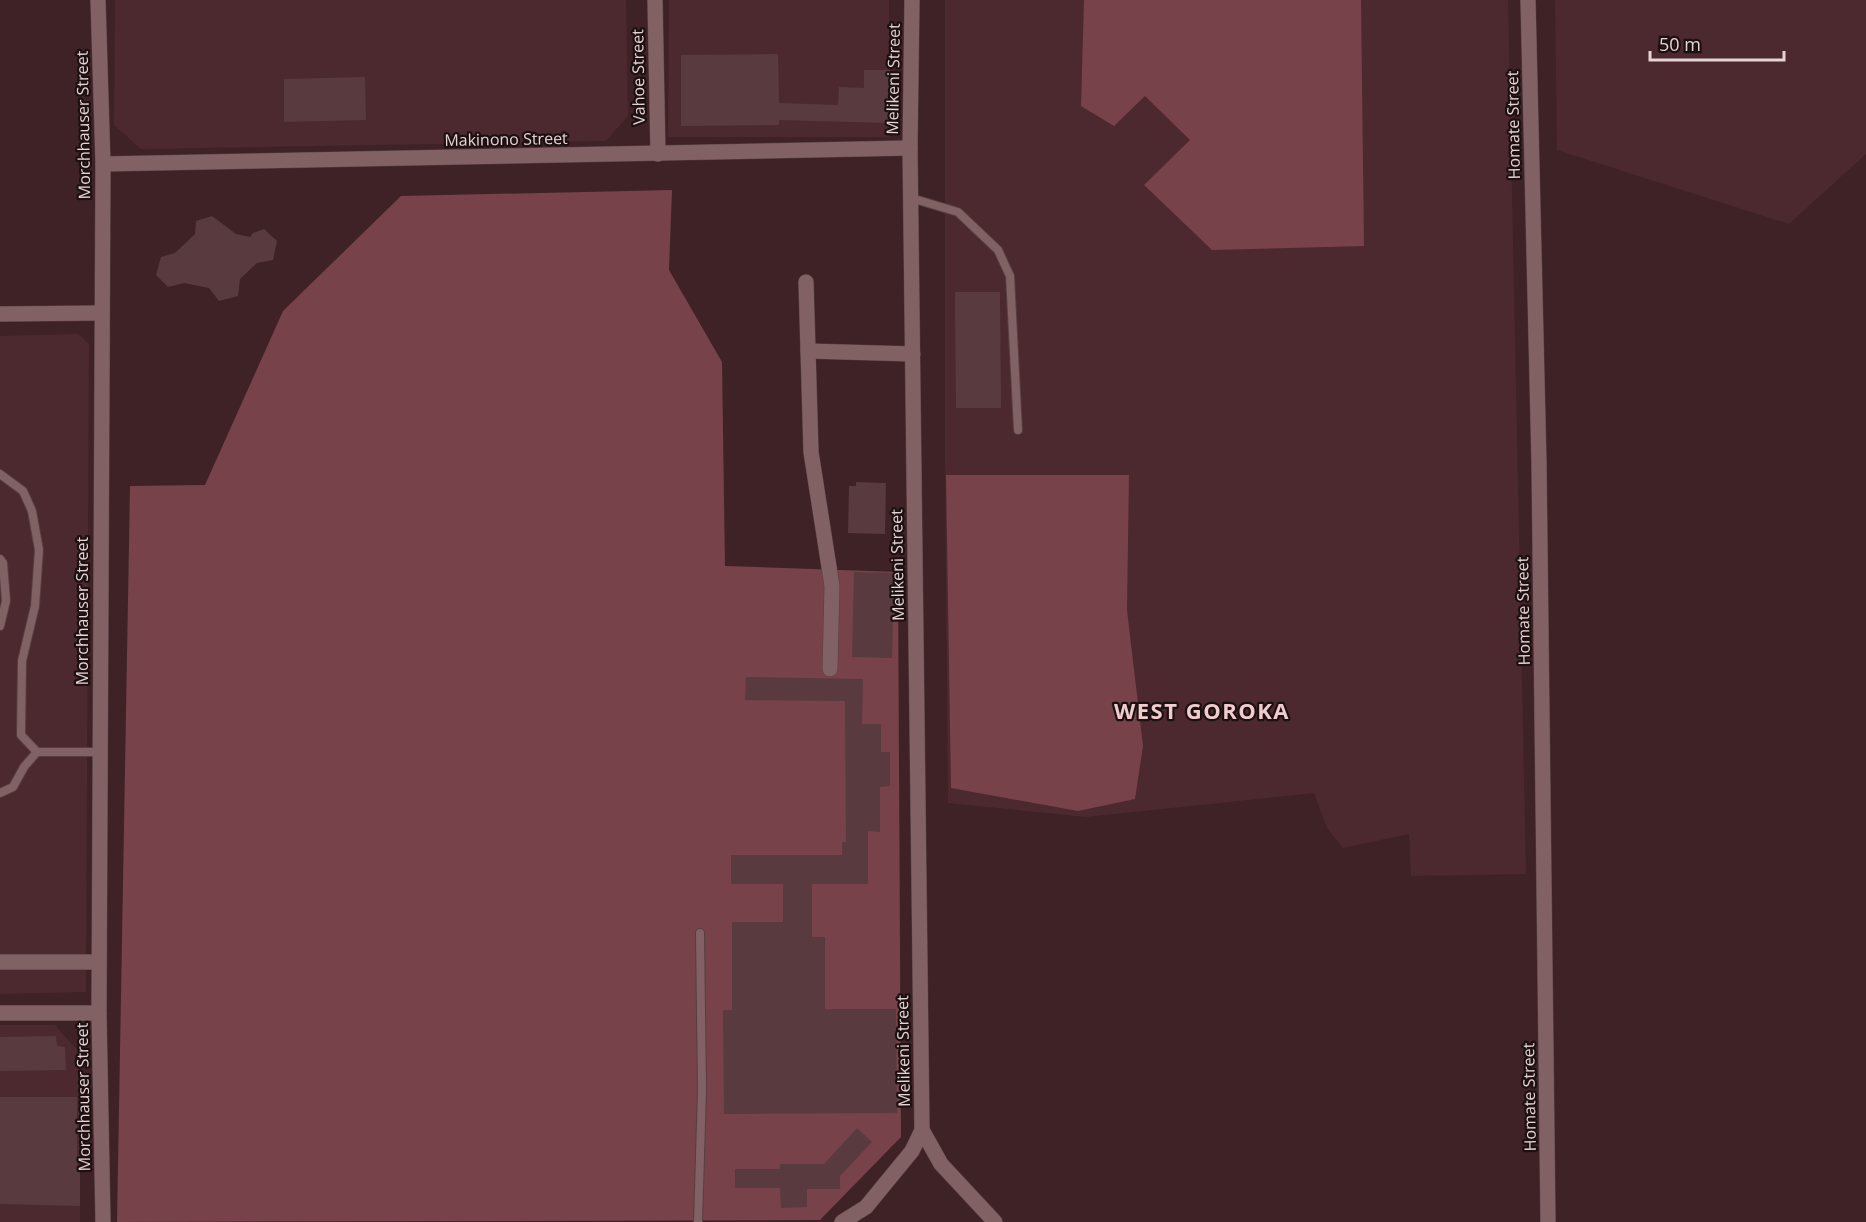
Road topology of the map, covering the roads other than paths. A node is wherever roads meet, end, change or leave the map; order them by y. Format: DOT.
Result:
graph roads {
  1 [pos="98,0"];
  2 [pos="655,0"];
  3 [pos="912,0"];
  4 [pos="1528,0"];
  5 [pos="910,148"];
  6 [pos="658,154"];
  7 [pos="102,164"];
  8 [pos="911,198"];
  9 [pos="806,282"];
  10 [pos="101,313"];
  11 [pos="0,314"];
  12 [pos="808,351"];
  13 [pos="913,354"];
  14 [pos="1018,430"];
  15 [pos="0,474"];
  16 [pos="0,559"];
  17 [pos="0,626"];
  18 [pos="830,669"];
  19 [pos="37,752"];
  20 [pos="100,752"];
  21 [pos="0,793"];
  22 [pos="700,933"];
  23 [pos="0,962"];
  24 [pos="99,962"];
  25 [pos="0,1012"];
  26 [pos="99,1013"];
  27 [pos="922,1130"];
  28 [pos="102,1222"];
  29 [pos="698,1222"];
  30 [pos="842,1222"];
  31 [pos="996,1222"];
  32 [pos="1548,1222"];
  1 -- 7 [label="street, Morchhauser Street"];
  2 -- 6 [label="street, Vahoe Street"];
  3 -- 5 [label="street, Melikeni Street"];
  4 -- 32 [label="street, Homate Street"];
  5 -- 6 [label="street, Makinono Street"];
  5 -- 8 [label="street, Melikeni Street"];
  6 -- 7 [label="street, Makinono Street"];
  7 -- 10 [label="street, Morchhauser Street"];
  8 -- 13 [label="street, Melikeni Street"];
  8 -- 14 [label="lane"];
  9 -- 12 [label="street"];
  10 -- 11 [label="street"];
  10 -- 20 [label="street, Morchhauser Street"];
  12 -- 13 [label="street"];
  12 -- 18 [label="street"];
  13 -- 27 [label="street, Melikeni Street"];
  15 -- 19 [label="lane"];
  16 -- 17 [label="lane"];
  19 -- 20 [label="lane"];
  19 -- 21 [label="lane"];
  20 -- 24 [label="street, Morchhauser Street"];
  22 -- 29 [label="lane"];
  23 -- 24 [label="street"];
  24 -- 26 [label="street, Morchhauser Street"];
  25 -- 26 [label="street"];
  26 -- 28 [label="street, Morchhauser Street"];
  27 -- 30 [label="street, Melikeni Street"];
  27 -- 31 [label="street, Melikeni Street"];
}
